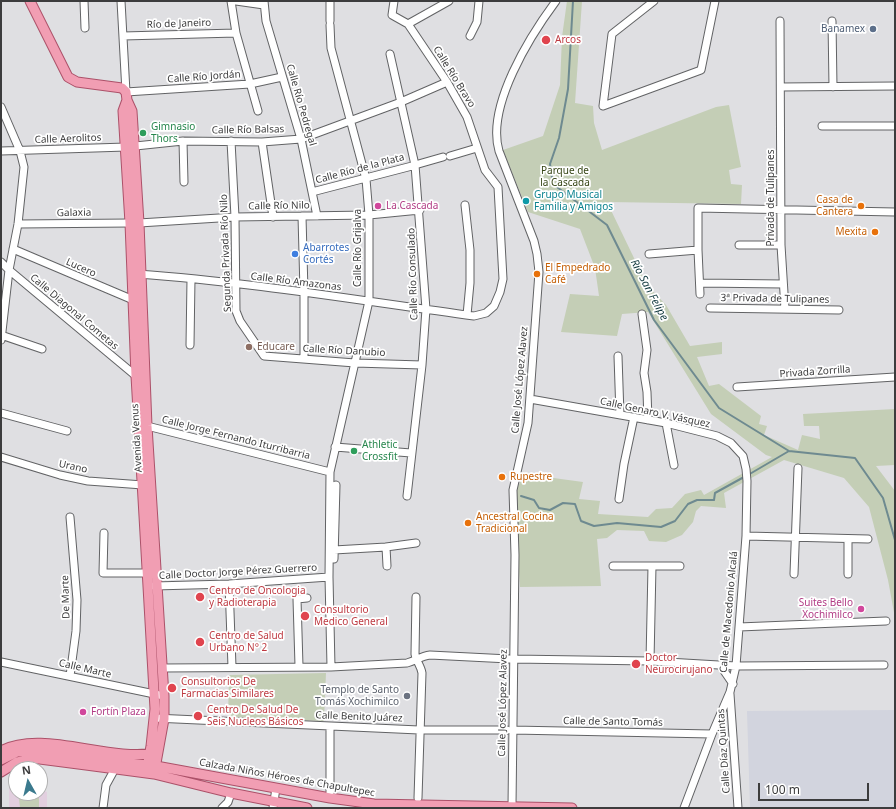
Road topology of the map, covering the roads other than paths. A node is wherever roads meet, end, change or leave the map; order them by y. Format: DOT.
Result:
graph roads {
  1 [pos="30,1"];
  2 [pos="84,1"];
  3 [pos="121,1"];
  4 [pos="231,1"];
  5 [pos="236,1"];
  6 [pos="330,1"];
  7 [pos="394,1"];
  8 [pos="449,1"];
  9 [pos="479,1"];
  10 [pos="556,1"];
  11 [pos="654,1"];
  12 [pos="715,1"];
  13 [pos="264,3"];
  14 [pos="780,20"];
  15 [pos="832,21"];
  16 [pos="408,24"];
  17 [pos="85,28"];
  18 [pos="236,33"];
  19 [pos="123,36"];
  20 [pos="470,36"];
  21 [pos="390,54"];
  22 [pos="282,77"];
  23 [pos="447,82"];
  24 [pos="250,84"];
  25 [pos="895,86"];
  26 [pos="781,87"];
  27 [pos="833,87"];
  28 [pos="126,96"];
  29 [pos="401,102"];
  30 [pos="1,107"];
  31 [pos="258,111"];
  32 [pos="351,121"];
  33 [pos="822,126"];
  34 [pos="895,126"];
  35 [pos="301,139"];
  36 [pos="184,141"];
  37 [pos="231,141"];
  38 [pos="262,142"];
  39 [pos="131,146"];
  40 [pos="477,148"];
  41 [pos="1,150"];
  42 [pos="20,150"];
  43 [pos="414,165"];
  44 [pos="366,179"];
  45 [pos="510,180"];
  46 [pos="184,182"];
  47 [pos="498,187"];
  48 [pos="312,192"];
  49 [pos="465,205"];
  50 [pos="782,209"];
  51 [pos="420,210"];
  52 [pos="895,212"];
  53 [pos="369,215"];
  54 [pos="302,216"];
  55 [pos="317,216"];
  56 [pos="235,217"];
  57 [pos="273,217"];
  58 [pos="130,223"];
  59 [pos="140,223"];
  60 [pos="18,224"];
  61 [pos="739,245"];
  62 [pos="781,245"];
  63 [pos="13,249"];
  64 [pos="698,250"];
  65 [pos="649,254"];
  66 [pos="1,262"];
  67 [pos="9,270"];
  68 [pos="131,274"];
  69 [pos="142,275"];
  70 [pos="191,279"];
  71 [pos="700,283"];
  72 [pos="236,284"];
  73 [pos="783,284"];
  74 [pos="304,292"];
  75 [pos="700,294"];
  76 [pos="132,301"];
  77 [pos="369,301"];
  78 [pos="143,304"];
  79 [pos="710,308"];
  80 [pos="426,309"];
  81 [pos="785,309"];
  82 [pos="839,310"];
  83 [pos="642,314"];
  84 [pos="467,315"];
  85 [pos="1,337"];
  86 [pos="190,345"];
  87 [pos="42,349"];
  88 [pos="264,356"];
  89 [pos="618,356"];
  90 [pos="304,359"];
  91 [pos="355,362"];
  92 [pos="422,364"];
  93 [pos="136,376"];
  94 [pos="895,376"];
  95 [pos="737,387"];
  96 [pos="530,399"];
  97 [pos="1,413"];
  98 [pos="620,415"];
  99 [pos="634,417"];
  100 [pos="648,420"];
  101 [pos="666,423"];
  102 [pos="143,425"];
  103 [pos="67,432"];
  104 [pos="335,447"];
  105 [pos="411,453"];
  106 [pos="1,457"];
  107 [pos="674,465"];
  108 [pos="798,468"];
  109 [pos="330,472"];
  110 [pos="747,481"];
  111 [pos="143,485"];
  112 [pos="336,485"];
  113 [pos="407,496"];
  114 [pos="619,499"];
  115 [pos="70,517"];
  116 [pos="104,533"];
  117 [pos="746,536"];
  118 [pos="796,538"];
  119 [pos="848,539"];
  120 [pos="868,540"];
  121 [pos="416,543"];
  122 [pos="386,548"];
  123 [pos="334,550"];
  124 [pos="387,566"];
  125 [pos="613,566"];
  126 [pos="652,566"];
  127 [pos="680,566"];
  128 [pos="152,572"];
  129 [pos="794,574"];
  130 [pos="848,574"];
  131 [pos="329,577"];
  132 [pos="229,584"];
  133 [pos="152,586"];
  134 [pos="330,596"];
  135 [pos="416,597"];
  136 [pos="307,598"];
  137 [pos="886,621"];
  138 [pos="739,627"];
  139 [pos="511,659"];
  140 [pos="416,661"];
  141 [pos="650,661"];
  142 [pos="1,662"];
  143 [pos="720,665"];
  144 [pos="884,665"];
  145 [pos="299,666"];
  146 [pos="736,666"];
  147 [pos="232,667"];
  148 [pos="331,667"];
  149 [pos="162,668"];
  150 [pos="70,676"];
  151 [pos="733,684"];
  152 [pos="730,692"];
  153 [pos="154,695"];
  154 [pos="164,696"];
  155 [pos="154,718"];
  156 [pos="164,719"];
  157 [pos="330,726"];
  158 [pos="420,730"];
  159 [pos="510,730"];
  160 [pos="712,734"];
  161 [pos="1,751"];
  162 [pos="154,753"];
  163 [pos="1,760"];
  164 [pos="117,765"];
  165 [pos="151,769"];
  166 [pos="1,772"];
  167 [pos="276,788"];
  168 [pos="231,793"];
  169 [pos="330,798"];
  170 [pos="418,804"];
  171 [pos="273,805"];
  172 [pos="512,806"];
  173 [pos="103,808"];
  174 [pos="222,808"];
  175 [pos="307,808"];
  176 [pos="572,808"];
  177 [pos="684,808"];
  178 [pos="738,808"];
  1 -- 28 [label="main road"];
  2 -- 17 [label="street"];
  3 -- 19 [label="street"];
  4 -- 18 [label="street"];
  5 -- 13 [label="street"];
  6 -- 32 [label="street, Calle Río Grijalva"];
  7 -- 16 [label="street"];
  8 -- 16 [label="street"];
  9 -- 20 [label="street"];
  10 -- 45 [label="street, Calle José López Alavez"];
  11 -- 12 [label="street"];
  13 -- 22 [label="street, Calle Río Pedregal"];
  14 -- 26 [label="street, Privada de Tulipanes"];
  15 -- 27 [label="street"];
  16 -- 23 [label="street, Calle Río Bravo"];
  18 -- 19 [label="street, Río de Janeiro"];
  18 -- 24 [label="street"];
  19 -- 28 [label="street"];
  21 -- 29 [label="street, Calle Río Consulado"];
  22 -- 24 [label="street, Calle Río Jordán"];
  22 -- 35 [label="street, Calle Río Pedregal"];
  23 -- 29 [label="street, Calle Río Balsas"];
  23 -- 40 [label="street, Calle Río Bravo"];
  24 -- 28 [label="street, Calle Río Jordán"];
  24 -- 31 [label="street"];
  25 -- 27 [label="street"];
  26 -- 27 [label="street"];
  26 -- 50 [label="street, Privada de Tulipanes"];
  28 -- 39 [label="main road, Avenida Venus"];
  29 -- 32 [label="street, Calle Río Balsas"];
  29 -- 43 [label="street, Calle Río Consulado"];
  30 -- 42 [label="street"];
  32 -- 35 [label="street, Calle Río Balsas"];
  32 -- 44 [label="street, Calle Río Grijalva"];
  33 -- 34 [label="street"];
  35 -- 38 [label="street, Calle Río Balsas"];
  35 -- 48 [label="street, Calle Río Pedregal"];
  36 -- 37 [label="street, Calle Río Balsas"];
  36 -- 39 [label="street, Calle Río Balsas"];
  36 -- 46 [label="street"];
  37 -- 38 [label="street, Calle Río Balsas"];
  37 -- 56 [label="street, Segunda Privada Río Nilo"];
  38 -- 57 [label="street"];
  39 -- 42 [label="street, Calle Aerolitos"];
  39 -- 58 [label="main road, Avenida Venus"];
  39 -- 59 [label="main road, Avenida Venus"];
  40 -- 43 [label="street, Calle Río de la Plata"];
  40 -- 47 [label="street, Calle Río Bravo"];
  41 -- 42 [label="street, Calle Aerolitos"];
  42 -- 60 [label="street"];
  43 -- 44 [label="street, Calle Río de la Plata"];
  43 -- 51 [label="street, Calle Río Consulado"];
  44 -- 48 [label="street, Calle Río de la Plata"];
  44 -- 53 [label="street, Calle Río Grijalva"];
  45 -- 47 [label="street"];
  45 -- 96 [label="street, Calle José López Alavez"];
  47 -- 84 [label="street, Calle Río Amazonas"];
  48 -- 55 [label="street, Calle Río Pedregal"];
  49 -- 84 [label="street"];
  50 -- 52 [label="street"];
  50 -- 62 [label="street, Privada de Tulipanes"];
  50 -- 64 [label="street"];
  51 -- 53 [label="street, Calle Río Nilo"];
  51 -- 80 [label="street, Calle Río Consulado"];
  53 -- 55 [label="street, Calle Río Nilo"];
  53 -- 77 [label="street, Calle Río Grijalva"];
  54 -- 55 [label="street, Calle Río Nilo"];
  54 -- 57 [label="street, Calle Río Nilo"];
  54 -- 74 [label="street"];
  56 -- 57 [label="street, Calle Río Nilo"];
  56 -- 59 [label="street, Calle Río Nilo"];
  56 -- 72 [label="street, Segunda Privada Río Nilo"];
  58 -- 60 [label="street, Galaxia"];
  58 -- 68 [label="main road, Avenida Venus"];
  59 -- 69 [label="main road, Avenida Venus"];
  60 -- 63 [label="street"];
  61 -- 62 [label="street"];
  62 -- 73 [label="street, Privada de Tulipanes"];
  63 -- 67 [label="street"];
  63 -- 76 [label="street, Lucero"];
  64 -- 65 [label="street"];
  64 -- 71 [label="street"];
  66 -- 67 [label="street, Calle Diagonal Cometas"];
  67 -- 85 [label="street"];
  67 -- 93 [label="street, Calle Diagonal Cometas"];
  68 -- 69 [label="street, Calle Río Amazonas"];
  68 -- 76 [label="main road, Avenida Venus"];
  69 -- 70 [label="street, Calle Río Amazonas"];
  69 -- 78 [label="main road, Avenida Venus"];
  70 -- 72 [label="street, Calle Río Amazonas"];
  70 -- 86 [label="street"];
  71 -- 73 [label="street"];
  71 -- 75 [label="street"];
  72 -- 74 [label="street, Calle Río Amazonas"];
  72 -- 88 [label="street, Segunda Privada Río Nilo"];
  73 -- 81 [label="street, Privada de Tulipanes"];
  74 -- 77 [label="street, Calle Río Amazonas"];
  74 -- 90 [label="street"];
  76 -- 78 [label="street, Lucero"];
  76 -- 93 [label="main road, Avenida Venus"];
  77 -- 80 [label="street, Calle Río Amazonas"];
  77 -- 91 [label="street, Calle Río Grijalva"];
  78 -- 102 [label="main road, Avenida Venus"];
  79 -- 81 [label="street, 3ª Privada de Tulipanes"];
  80 -- 84 [label="street, Calle Río Amazonas"];
  80 -- 92 [label="street, Calle Río Consulado"];
  81 -- 82 [label="street, 3ª Privada de Tulipanes"];
  83 -- 100 [label="street"];
  85 -- 87 [label="street"];
  88 -- 90 [label="street, Calle Río Danubio"];
  89 -- 98 [label="street"];
  90 -- 91 [label="street, Calle Río Danubio"];
  91 -- 92 [label="street, Calle Río Danubio"];
  91 -- 104 [label="street, Calle Río Grijalva"];
  92 -- 105 [label="street, Calle Río Consulado"];
  93 -- 102 [label="main road, Avenida Venus"];
  94 -- 95 [label="street, Privada Zorrilla"];
  96 -- 98 [label="street, Calle Genaro V. Vásquez"];
  96 -- 139 [label="street, Calle José López Alavez"];
  97 -- 103 [label="street"];
  98 -- 99 [label="street, Calle Genaro V. Vásquez"];
  99 -- 100 [label="street, Calle Genaro V. Vásquez"];
  99 -- 114 [label="street"];
  100 -- 101 [label="street, Calle Genaro V. Vásquez"];
  101 -- 107 [label="street"];
  101 -- 110 [label="street, Calle Genaro V. Vásquez"];
  102 -- 109 [label="street, Calle Jorge Fernando Iturribarria"];
  102 -- 111 [label="main road, Avenida Venus"];
  102 -- 128 [label="main road, Avenida Venus"];
  104 -- 105 [label="street"];
  104 -- 109 [label="street, Calle Río Grijalva"];
  105 -- 113 [label="street, Calle Río Consulado"];
  106 -- 111 [label="street, Urano"];
  108 -- 118 [label="street"];
  109 -- 131 [label="street, Calle Río Grijalva"];
  110 -- 117 [label="street, Calle de Macedonio Alcalá"];
  111 -- 128 [label="main road, Avenida Venus"];
  112 -- 123 [label="street"];
  115 -- 150 [label="street, De Marte"];
  116 -- 128 [label="street"];
  117 -- 118 [label="street"];
  117 -- 138 [label="street, Calle de Macedonio Alcalá"];
  118 -- 119 [label="street"];
  118 -- 129 [label="street"];
  119 -- 120 [label="street"];
  119 -- 130 [label="street"];
  121 -- 122 [label="street"];
  122 -- 123 [label="street"];
  122 -- 124 [label="street"];
  123 -- 134 [label="street"];
  125 -- 126 [label="street"];
  126 -- 127 [label="street"];
  126 -- 141 [label="street"];
  128 -- 133 [label="main road, Avenida Venus"];
  131 -- 132 [label="street, Calle Doctor Jorge Pérez Guerrero"];
  131 -- 134 [label="street, Calle Río Grijalva"];
  132 -- 133 [label="street, Calle Doctor Jorge Pérez Guerrero"];
  132 -- 147 [label="street"];
  133 -- 149 [label="main road, Avenida Venus"];
  133 -- 153 [label="main road, Avenida Venus"];
  134 -- 148 [label="street"];
  135 -- 140 [label="street"];
  136 -- 145 [label="street"];
  137 -- 138 [label="street"];
  138 -- 146 [label="street, Calle de Macedonio Alcalá"];
  139 -- 140 [label="street"];
  139 -- 141 [label="street"];
  139 -- 159 [label="street, Calle José López Alavez"];
  140 -- 148 [label="street"];
  140 -- 158 [label="street"];
  141 -- 143 [label="street"];
  142 -- 150 [label="street, Calle Marte"];
  143 -- 146 [label="street"];
  143 -- 151 [label="street"];
  144 -- 146 [label="street"];
  145 -- 147 [label="street"];
  145 -- 148 [label="street"];
  146 -- 151 [label="street, Calle de Macedonio Alcalá"];
  147 -- 149 [label="street"];
  149 -- 154 [label="main road, Avenida Venus"];
  150 -- 153 [label="street, Calle Marte"];
  151 -- 152 [label="street, Calle de Macedonio Alcalá"];
  152 -- 160 [label="street, Calle de Macedonio Alcalá"];
  152 -- 178 [label="street, Calle Díaz Quintas"];
  153 -- 154 [label="street, Calle Marte"];
  153 -- 155 [label="main road, Avenida Venus"];
  154 -- 156 [label="main road, Avenida Venus"];
  155 -- 156 [label="street, Calle Benito Juárez"];
  155 -- 162 [label="main road, Avenida Venus"];
  156 -- 157 [label="street, Calle Benito Juárez"];
  156 -- 162 [label="main road, Avenida Venus"];
  157 -- 158 [label="street, Calle Benito Juárez"];
  157 -- 169 [label="street"];
  158 -- 159 [label="street, Calle de Santo Tomás"];
  158 -- 170 [label="street"];
  159 -- 160 [label="street, Calle de Santo Tomás"];
  159 -- 172 [label="street, Calle José López Alavez"];
  160 -- 177 [label="street, Calle de Macedonio Alcalá"];
  161 -- 162 [label="main road"];
  162 -- 165 [label="main road, Avenida Venus"];
  163 -- 164 [label="main road, Calzada Niños Héroes de Chapultepec"];
  164 -- 165 [label="main road, Calzada Niños Héroes de Chapultepec"];
  164 -- 166 [label="main road, Calzada Niños Héroes de Chapultepec"];
  164 -- 173 [label="street"];
  165 -- 167 [label="main road, Calzada Niños Héroes de Chapultepec"];
  165 -- 168 [label="main road, Calzada Niños Héroes de Chapultepec"];
  167 -- 169 [label="main road, Calzada Niños Héroes de Chapultepec"];
  167 -- 171 [label="street"];
  168 -- 171 [label="main road, Calzada Niños Héroes de Chapultepec"];
  168 -- 174 [label="street"];
  169 -- 170 [label="main road, Calzada Niños Héroes de Chapultepec"];
  170 -- 172 [label="main road, Calzada Niños Héroes de Chapultepec"];
  171 -- 175 [label="main road, Calzada Niños Héroes de Chapultepec"];
  172 -- 176 [label="main road, Calzada Niños Héroes de Chapultepec"];
}
